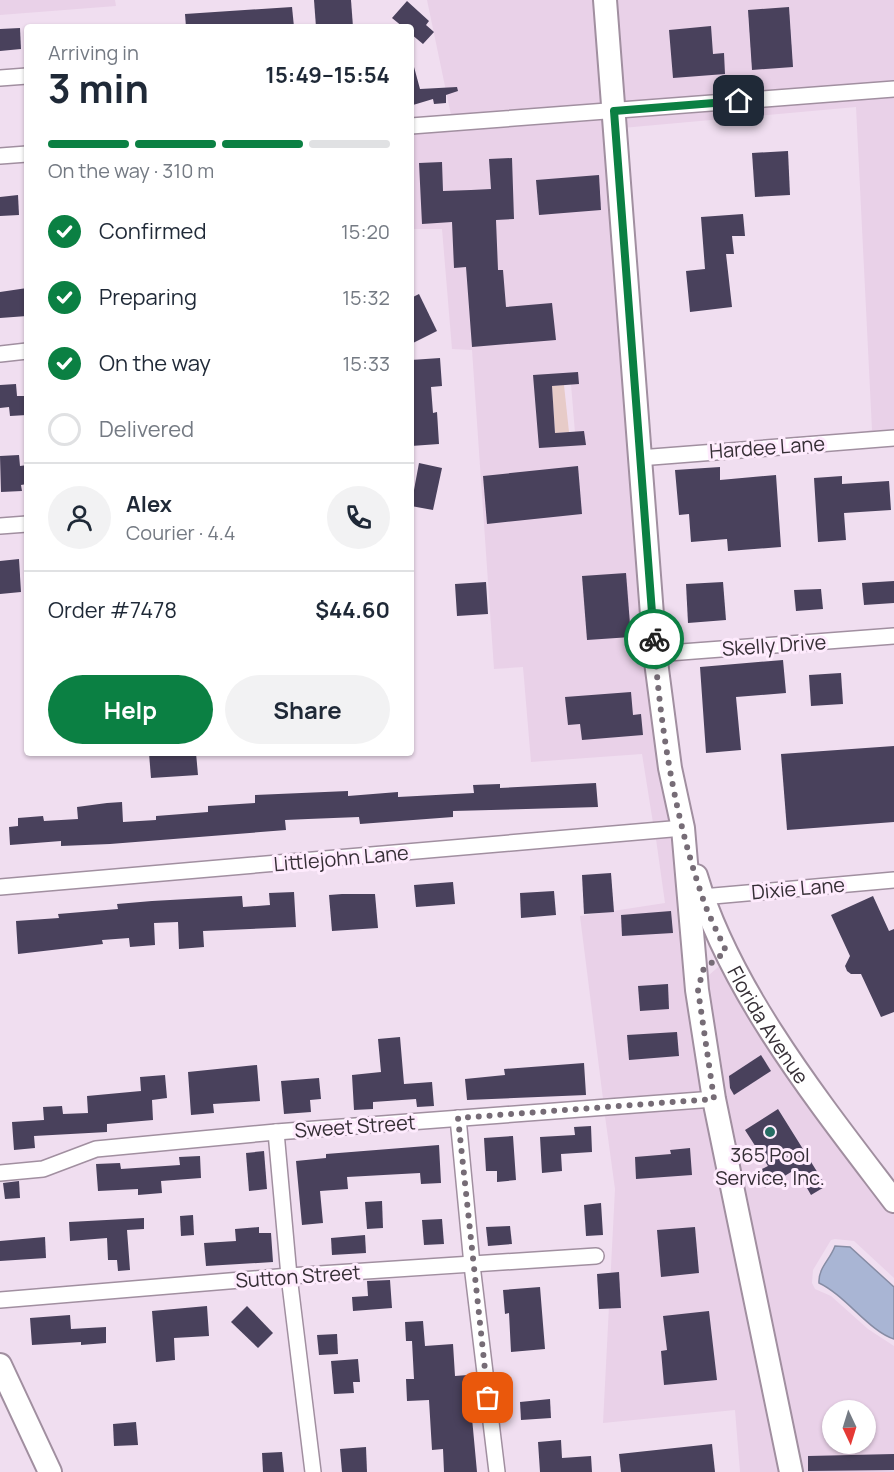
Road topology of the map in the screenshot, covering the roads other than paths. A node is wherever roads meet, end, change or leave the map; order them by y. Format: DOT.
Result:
graph roads {
  1 [pos="605,0"];
  2 [pos="24,76"];
  3 [pos="0,78"];
  4 [pos="894,89"];
  5 [pos="614,111"];
  6 [pos="414,126"];
  7 [pos="24,154"];
  8 [pos="0,156"];
  9 [pos="24,351"];
  10 [pos="0,354"];
  11 [pos="894,438"];
  12 [pos="639,458"];
  13 [pos="24,524"];
  14 [pos="0,526"];
  15 [pos="894,636"];
  16 [pos="655,654"];
  17 [pos="683,828"];
  18 [pos="894,880"];
  19 [pos="0,887"];
  20 [pos="702,897"];
  21 [pos="726,951"];
  22 [pos="698,990"];
  23 [pos="714,1099"];
  24 [pos="458,1118"];
  25 [pos="276,1132"];
  26 [pos="0,1173"];
  27 [pos="894,1201"];
  28 [pos="596,1256"];
  29 [pos="472,1265"];
  30 [pos="289,1276"];
  31 [pos="0,1300"];
  32 [pos="0,1365"];
  33 [pos="46,1465"];
  34 [pos="313,1472"];
  35 [pos="498,1472"];
  36 [pos="791,1472"];
  1 -- 5 [label="street"];
  2 -- 3 [label="street"];
  4 -- 5 [label="street"];
  5 -- 6 [label="street"];
  5 -- 12 [label="street"];
  7 -- 8 [label="street"];
  9 -- 10 [label="street"];
  11 -- 12 [label="street, Hardee Lane"];
  12 -- 16 [label="street"];
  13 -- 14 [label="street"];
  15 -- 16 [label="street, Skelly Drive"];
  16 -- 17 [label="street"];
  17 -- 19 [label="street, Littlejohn Lane"];
  17 -- 20 [label="street, Florida Avenue"];
  17 -- 22 [label="street"];
  18 -- 20 [label="street, Dixie Lane"];
  20 -- 21 [label="street, Florida Avenue"];
  21 -- 22 [label="street"];
  21 -- 27 [label="street, Florida Avenue"];
  22 -- 23 [label="street"];
  23 -- 24 [label="street, Sweet Street"];
  23 -- 36 [label="street"];
  24 -- 25 [label="street, Sweet Street"];
  24 -- 29 [label="street"];
  25 -- 26 [label="street, Sweet Street"];
  25 -- 30 [label="street"];
  28 -- 29 [label="street, Sutton Street"];
  29 -- 30 [label="street, Sutton Street"];
  29 -- 35 [label="street"];
  30 -- 31 [label="street, Sutton Street"];
  30 -- 34 [label="street"];
  32 -- 33 [label="street"];
}
